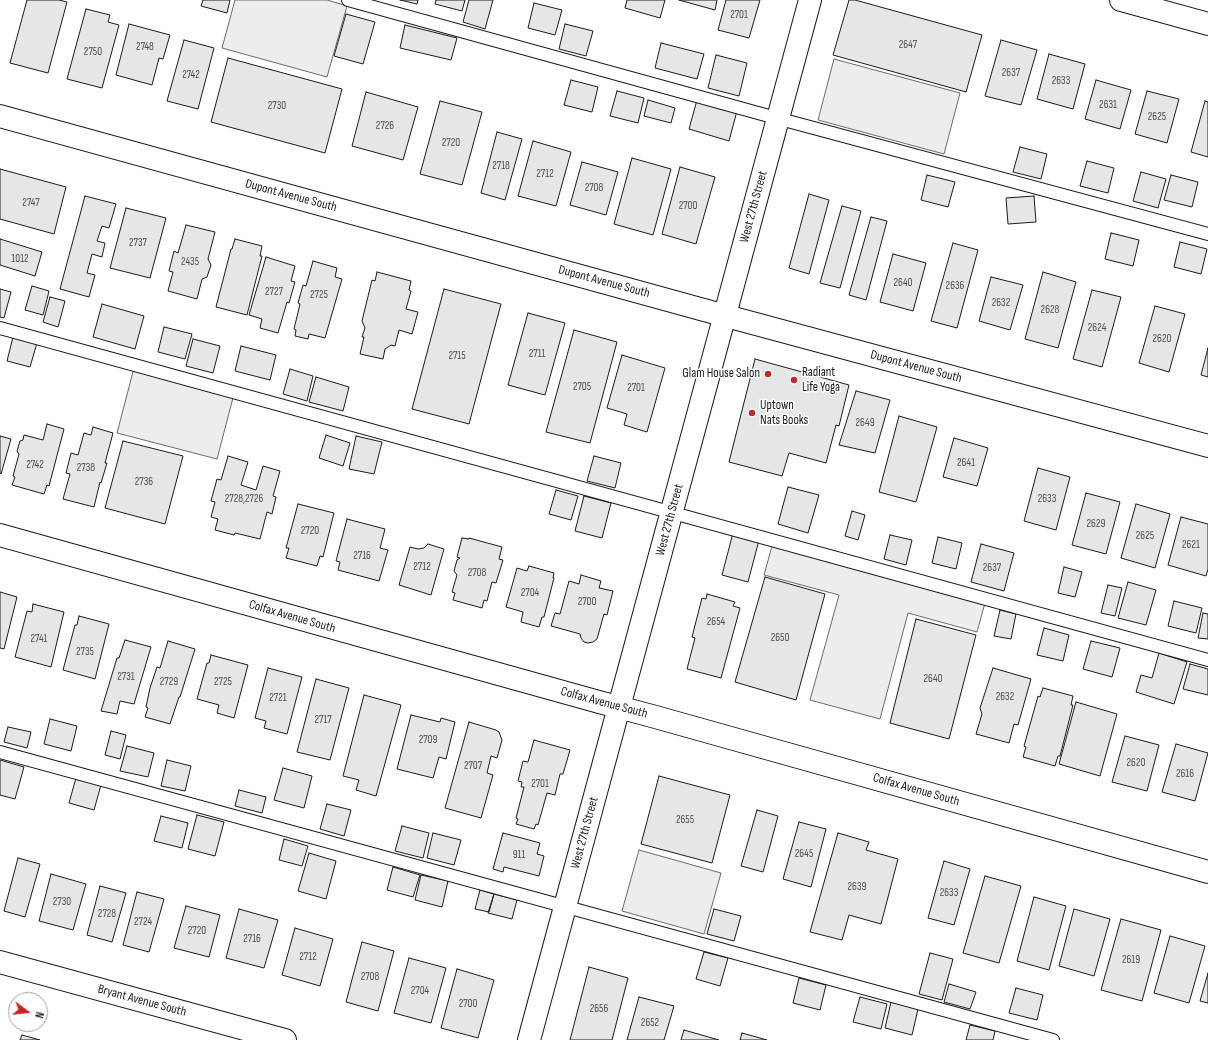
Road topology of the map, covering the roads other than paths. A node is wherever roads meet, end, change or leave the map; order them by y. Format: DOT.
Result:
graph roads {
  1 [pos="348,0"];
  2 [pos="810,0"];
  3 [pos="1122,0"];
  4 [pos="1208,24"];
  5 [pos="0,116"];
  6 [pos="778,119"];
  7 [pos="1208,234"];
  8 [pos="725,315"];
  9 [pos="0,328"];
  10 [pos="1208,446"];
  11 [pos="672,512"];
  12 [pos="0,535"];
  13 [pos="1208,660"];
  14 [pos="619,707"];
  15 [pos="0,752"];
  16 [pos="1208,872"];
  17 [pos="565,906"];
  18 [pos="0,962"];
  19 [pos="285,1040"];
  20 [pos="529,1040"];
  21 [pos="1053,1040"];
  1 -- 6 [label="lane"];
  2 -- 6 [label="street, West 27th Street"];
  3 -- 4 [label="street"];
  5 -- 8 [label="street, Dupont Avenue South"];
  6 -- 7 [label="lane"];
  6 -- 8 [label="street, West 27th Street"];
  8 -- 10 [label="street, Dupont Avenue South"];
  8 -- 11 [label="street, West 27th Street"];
  9 -- 11 [label="lane"];
  11 -- 13 [label="lane"];
  11 -- 14 [label="street, West 27th Street"];
  12 -- 14 [label="street, Colfax Avenue South"];
  14 -- 16 [label="street, Colfax Avenue South"];
  14 -- 17 [label="street, West 27th Street"];
  15 -- 17 [label="lane"];
  17 -- 20 [label="street, West 27th Street"];
  17 -- 21 [label="lane"];
  18 -- 19 [label="street, Bryant Avenue South"];
}
